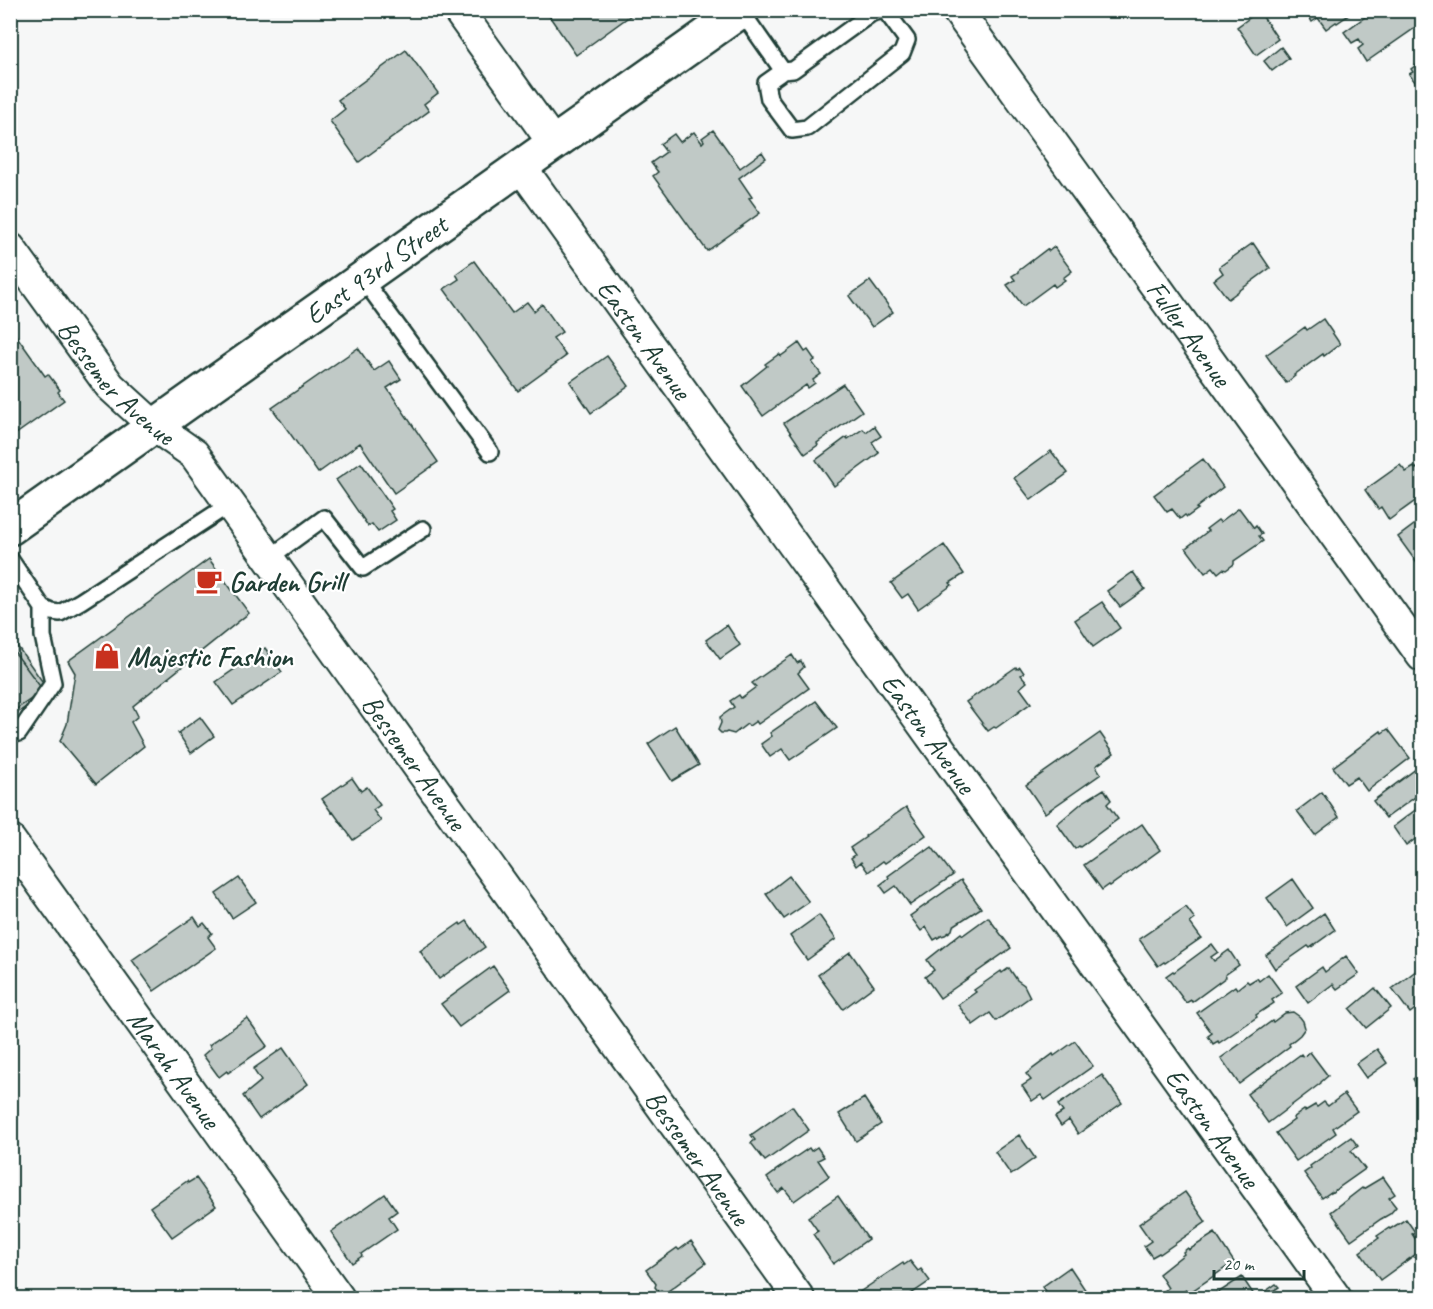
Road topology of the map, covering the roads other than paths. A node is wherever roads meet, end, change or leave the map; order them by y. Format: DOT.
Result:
graph roads {
  1 [pos="458,10"];
  2 [pos="885,10"];
  3 [pos="957,10"];
  4 [pos="730,14"];
  5 [pos="783,71"];
  6 [pos="554,144"];
  7 [pos="521,167"];
  8 [pos="10,248"];
  9 [pos="363,279"];
  10 [pos="154,426"];
  11 [pos="490,452"];
  12 [pos="230,504"];
  13 [pos="10,528"];
  14 [pos="423,529"];
  15 [pos="269,558"];
  16 [pos="10,559"];
  17 [pos="43,608"];
  18 [pos="1422,656"];
  19 [pos="10,732"];
  20 [pos="10,840"];
  21 [pos="339,1299"];
  22 [pos="799,1299"];
  23 [pos="1336,1299"];
  1 -- 6 [label="street"];
  2 -- 5 [label="lane"];
  2 -- 5 [label="lane"];
  3 -- 18 [label="street, Fuller Avenue"];
  4 -- 5 [label="lane"];
  4 -- 6 [label="main road, East 93rd Street"];
  6 -- 7 [label="main road, East 93rd Street"];
  7 -- 9 [label="main road, East 93rd Street"];
  7 -- 23 [label="street, Easton Avenue"];
  8 -- 10 [label="street, Bessemer Avenue"];
  9 -- 10 [label="main road, East 93rd Street"];
  9 -- 11 [label="lane"];
  10 -- 12 [label="street, Bessemer Avenue"];
  10 -- 13 [label="main road, East 93rd Street"];
  12 -- 15 [label="street, Bessemer Avenue"];
  12 -- 17 [label="lane"];
  14 -- 15 [label="lane"];
  15 -- 22 [label="street, Bessemer Avenue"];
  16 -- 17 [label="lane"];
  17 -- 19 [label="lane"];
  20 -- 21 [label="street, Marah Avenue"];
}
